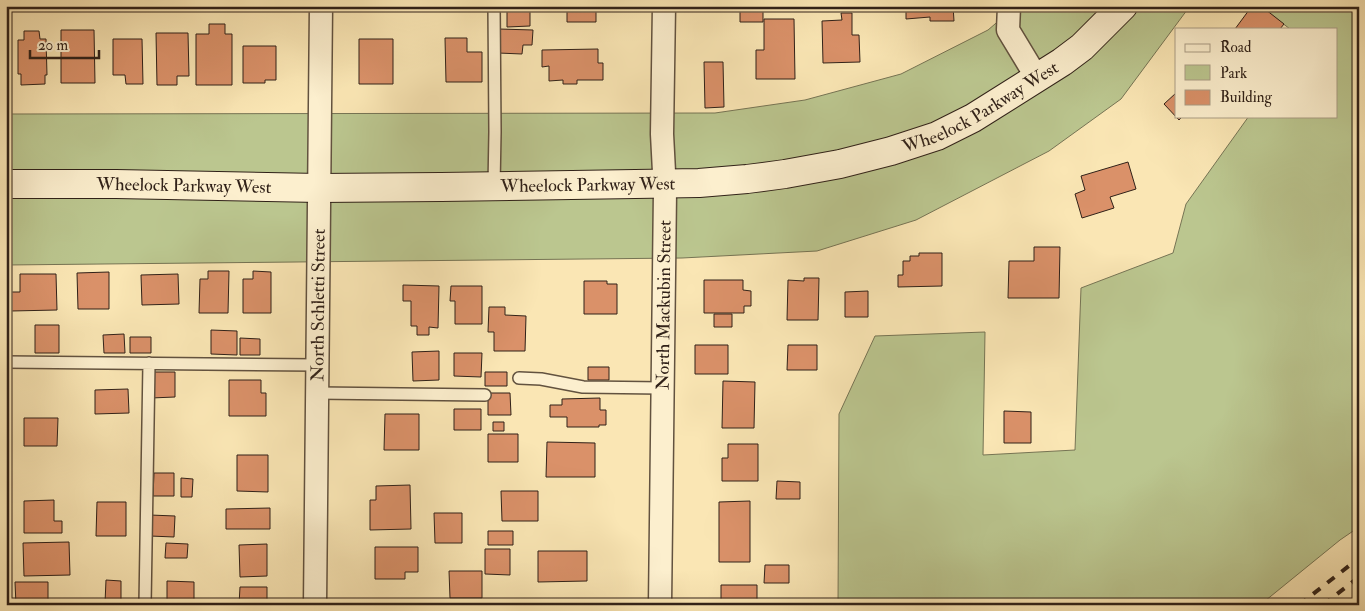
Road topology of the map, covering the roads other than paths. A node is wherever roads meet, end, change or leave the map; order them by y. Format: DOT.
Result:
graph roads {
  1 [pos="321,6"];
  2 [pos="494,6"];
  3 [pos="664,6"];
  4 [pos="1009,6"];
  5 [pos="1123,6"];
  6 [pos="1037,78"];
  7 [pos="665,183"];
  8 [pos="6,184"];
  9 [pos="494,186"];
  10 [pos="319,188"];
  11 [pos="6,362"];
  12 [pos="149,363"];
  13 [pos="318,365"];
  14 [pos="519,378"];
  15 [pos="662,388"];
  16 [pos="317,393"];
  17 [pos="485,395"];
  18 [pos="145,605"];
  19 [pos="315,605"];
  20 [pos="660,605"];
  1 -- 10 [label="street, North Schletti Street"];
  2 -- 9 [label="lane"];
  3 -- 7 [label="street, North Mackubin Street"];
  4 -- 6 [label="street"];
  5 -- 6 [label="street, Wheelock Parkway West"];
  6 -- 7 [label="street, Wheelock Parkway West"];
  7 -- 9 [label="street, Wheelock Parkway West"];
  7 -- 15 [label="street, North Mackubin Street"];
  8 -- 10 [label="street, Wheelock Parkway West"];
  9 -- 10 [label="street, Wheelock Parkway West"];
  10 -- 13 [label="street, North Schletti Street"];
  11 -- 12 [label="lane"];
  12 -- 13 [label="lane"];
  12 -- 18 [label="lane"];
  13 -- 16 [label="street, North Schletti Street"];
  14 -- 15 [label="lane"];
  15 -- 20 [label="street, North Mackubin Street"];
  16 -- 17 [label="lane"];
  16 -- 19 [label="street, North Schletti Street"];
}
